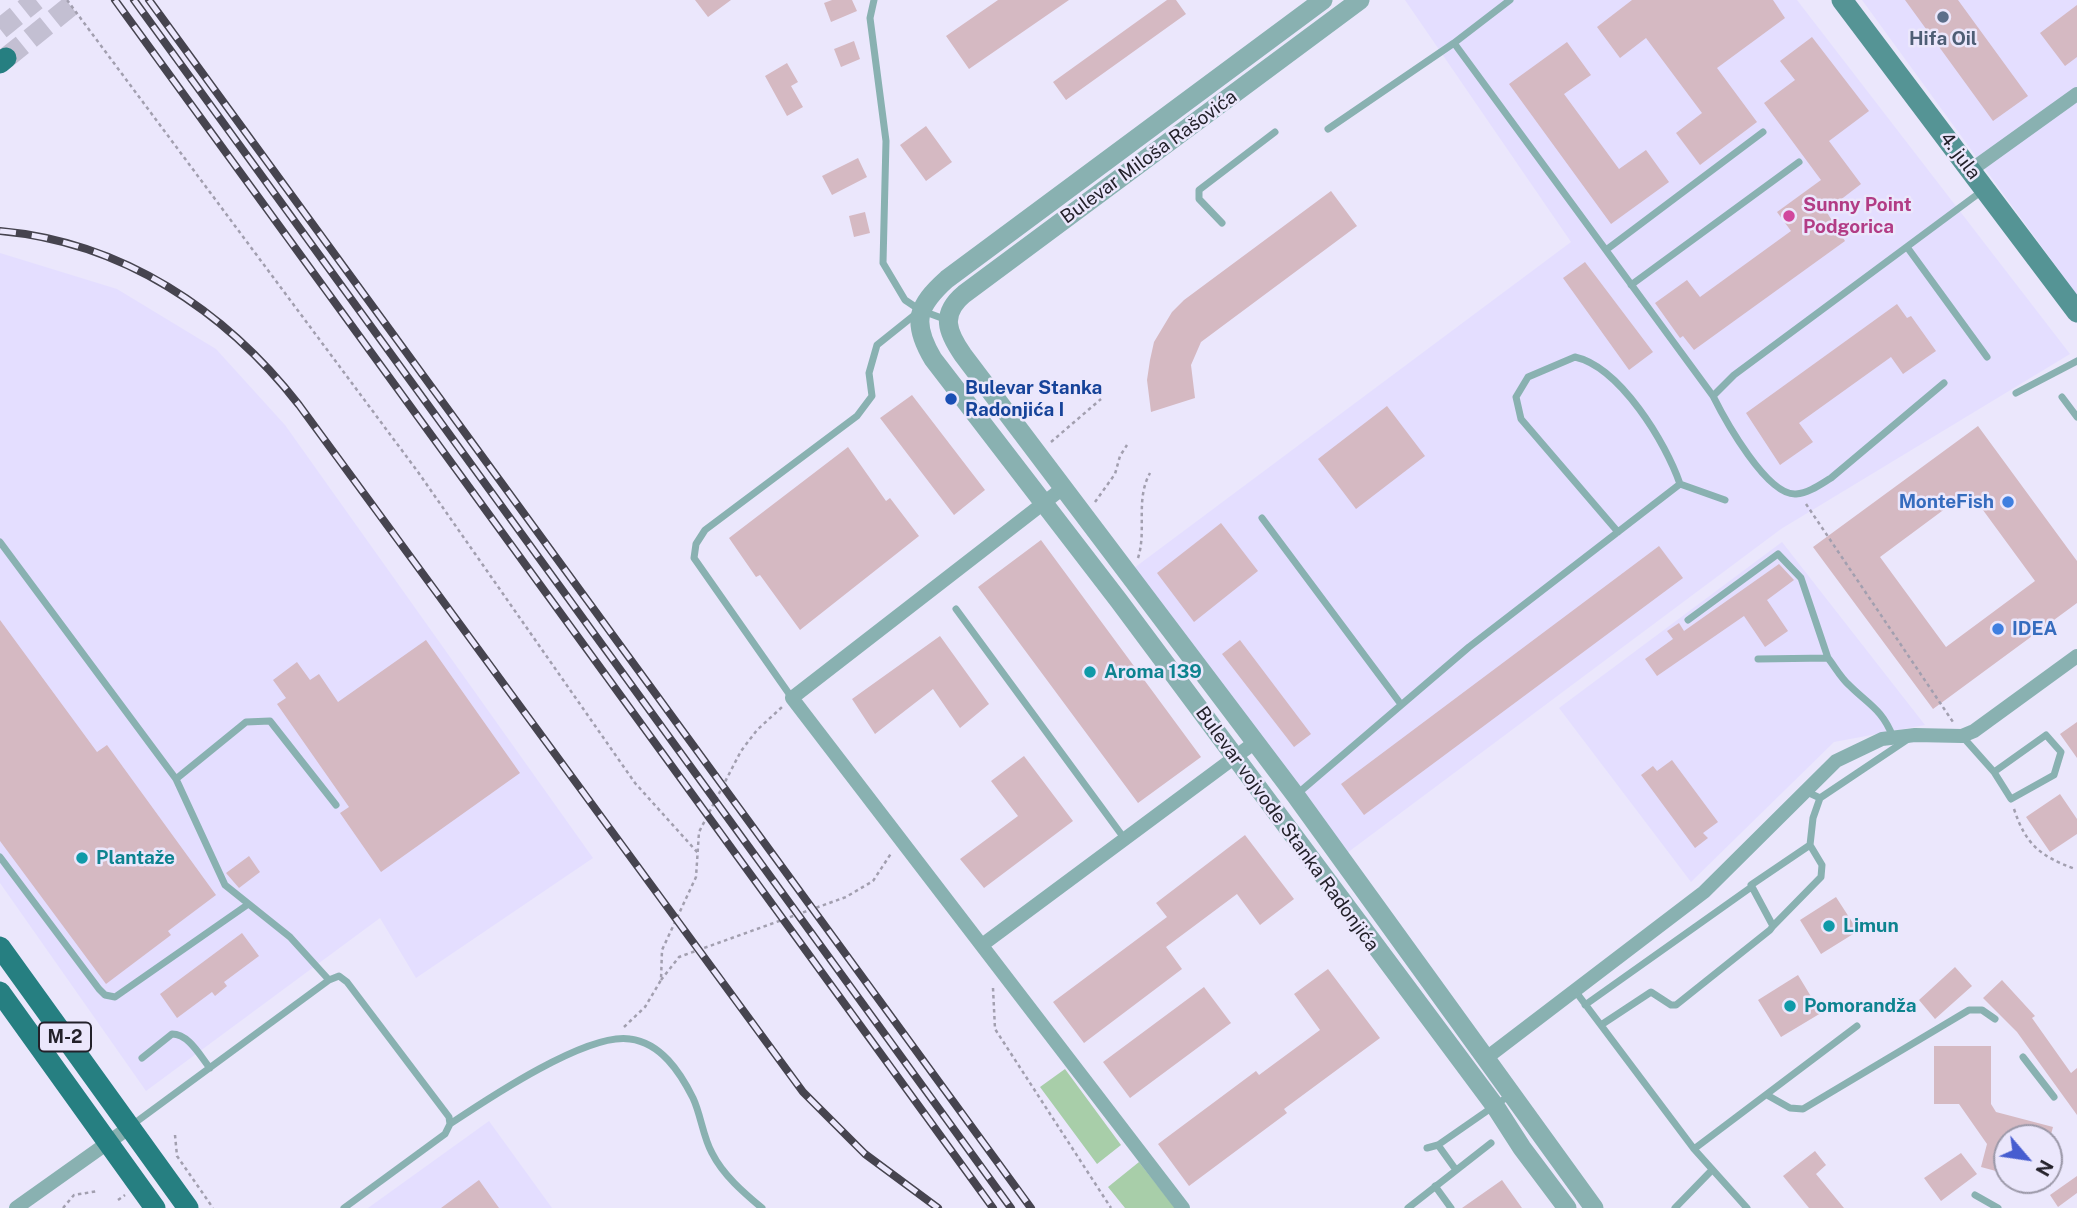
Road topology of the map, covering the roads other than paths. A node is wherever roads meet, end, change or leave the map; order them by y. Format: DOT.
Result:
graph roads {
  1 [pos="874,0"];
  2 [pos="1323,0"];
  3 [pos="1360,0"];
  4 [pos="1510,0"];
  5 [pos="1842,0"];
  6 [pos="1454,43"];
  7 [pos="2077,94"];
  8 [pos="1328,129"];
  9 [pos="1275,132"];
  10 [pos="1763,132"];
  11 [pos="1799,162"];
  12 [pos="1971,170"];
  13 [pos="1985,189"];
  14 [pos="1222,223"];
  15 [pos="1907,247"];
  16 [pos="1605,250"];
  17 [pos="1631,285"];
  18 [pos="920,310"];
  19 [pos="2077,312"];
  20 [pos="947,320"];
  21 [pos="1987,357"];
  22 [pos="2077,361"];
  23 [pos="1944,383"];
  24 [pos="2016,393"];
  25 [pos="1713,396"];
  26 [pos="2062,397"];
  27 [pos="2077,417"];
  28 [pos="1680,484"];
  29 [pos="1063,488"];
  30 [pos="1725,500"];
  31 [pos="1044,504"];
  32 [pos="1262,519"];
  33 [pos="1618,532"];
  34 [pos="0,542"];
  35 [pos="956,609"];
  36 [pos="1688,620"];
  37 [pos="2077,656"];
  38 [pos="1828,658"];
  39 [pos="1758,659"];
  40 [pos="792,698"];
  41 [pos="1400,703"];
  42 [pos="1915,735"];
  43 [pos="1962,736"];
  44 [pos="1893,737"];
  45 [pos="1254,743"];
  46 [pos="1235,758"];
  47 [pos="1994,772"];
  48 [pos="176,779"];
  49 [pos="1805,792"];
  50 [pos="1296,796"];
  51 [pos="1820,798"];
  52 [pos="336,805"];
  53 [pos="1124,838"];
  54 [pos="1810,845"];
  55 [pos="0,858"];
  56 [pos="1750,888"];
  57 [pos="247,905"];
  58 [pos="1773,926"];
  59 [pos="982,945"];
  60 [pos="0,947"];
  61 [pos="329,980"];
  62 [pos="0,992"];
  63 [pos="1576,992"];
  64 [pos="1585,1005"];
  65 [pos="1995,1019"];
  66 [pos="1601,1025"];
  67 [pos="1857,1026"];
  68 [pos="2023,1057"];
  69 [pos="142,1058"];
  70 [pos="1485,1059"];
  71 [pos="210,1068"];
  72 [pos="1767,1096"];
  73 [pos="2054,1097"];
  74 [pos="1503,1100"];
  75 [pos="450,1124"];
  76 [pos="130,1127"];
  77 [pos="108,1142"];
  78 [pos="1491,1143"];
  79 [pos="1438,1145"];
  80 [pos="1427,1148"];
  81 [pos="1694,1149"];
  82 [pos="1456,1170"];
  83 [pos="1712,1171"];
  84 [pos="1435,1186"];
  85 [pos="1975,1195"];
  86 [pos="16,1208"];
  87 [pos="155,1208"];
  88 [pos="188,1208"];
  89 [pos="344,1208"];
  90 [pos="762,1208"];
  91 [pos="1183,1208"];
  92 [pos="1408,1208"];
  93 [pos="1451,1208"];
  94 [pos="1567,1208"];
  95 [pos="1594,1208"];
  96 [pos="1675,1208"];
  97 [pos="1747,1208"];
  98 [pos="1998,1208"];
  1 -- 18 [label="lane"];
  2 -- 18 [label="street, Bulevar Miloša Rašovića"];
  3 -- 20 [label="street, Bulevar Miloša Rašovića"];
  4 -- 6 [label="lane"];
  5 -- 12 [label="main road, 4. jula"];
  6 -- 8 [label="lane"];
  6 -- 16 [label="lane"];
  7 -- 12 [label="street"];
  9 -- 14 [label="lane"];
  10 -- 16 [label="lane"];
  11 -- 17 [label="lane"];
  12 -- 13 [label="main road, 4. jula"];
  13 -- 15 [label="lane"];
  13 -- 19 [label="main road, 4. jula"];
  15 -- 21 [label="lane"];
  15 -- 25 [label="lane"];
  16 -- 17 [label="lane"];
  17 -- 25 [label="lane"];
  18 -- 20 [label="lane"];
  18 -- 31 [label="street, Bulevar vojvode Stanka Radonjića"];
  18 -- 40 [label="lane"];
  20 -- 29 [label="street, Bulevar vojvode Stanka Radonjića"];
  22 -- 24 [label="lane"];
  23 -- 25 [label="lane"];
  26 -- 27 [label="lane"];
  28 -- 30 [label="lane"];
  28 -- 33 [label="lane"];
  28 -- 33 [label="lane"];
  29 -- 31 [label="street"];
  29 -- 45 [label="street, Bulevar vojvode Stanka Radonjića"];
  31 -- 40 [label="street"];
  31 -- 46 [label="street, Bulevar vojvode Stanka Radonjića"];
  32 -- 41 [label="lane"];
  33 -- 41 [label="lane"];
  34 -- 48 [label="lane"];
  35 -- 53 [label="lane"];
  36 -- 38 [label="lane"];
  37 -- 43 [label="street"];
  38 -- 39 [label="lane"];
  38 -- 44 [label="lane"];
  40 -- 59 [label="street"];
  41 -- 50 [label="lane"];
  42 -- 43 [label="street"];
  42 -- 44 [label="street"];
  42 -- 51 [label="lane"];
  43 -- 47 [label="lane"];
  44 -- 49 [label="street"];
  45 -- 46 [label="street"];
  45 -- 50 [label="street, Bulevar vojvode Stanka Radonjića"];
  46 -- 53 [label="street"];
  46 -- 74 [label="street, Bulevar vojvode Stanka Radonjića"];
  47 -- 47 [label="lane"];
  48 -- 52 [label="lane"];
  48 -- 57 [label="lane"];
  49 -- 51 [label="lane"];
  49 -- 63 [label="street"];
  50 -- 70 [label="street, Bulevar vojvode Stanka Radonjića"];
  51 -- 54 [label="lane"];
  53 -- 59 [label="street"];
  54 -- 56 [label="lane"];
  54 -- 58 [label="lane"];
  55 -- 57 [label="lane"];
  56 -- 58 [label="lane"];
  56 -- 64 [label="lane"];
  57 -- 61 [label="lane"];
  58 -- 66 [label="lane"];
  59 -- 91 [label="street"];
  60 -- 76 [label="main road, M-2"];
  61 -- 71 [label="lane"];
  61 -- 75 [label="lane"];
  62 -- 77 [label="main road, M-2"];
  63 -- 64 [label="lane"];
  63 -- 70 [label="street"];
  64 -- 66 [label="lane"];
  65 -- 72 [label="lane"];
  66 -- 81 [label="lane"];
  67 -- 72 [label="lane"];
  68 -- 73 [label="lane"];
  69 -- 71 [label="lane"];
  70 -- 74 [label="street, Bulevar vojvode Stanka Radonjića"];
  71 -- 76 [label="lane"];
  72 -- 81 [label="lane"];
  74 -- 79 [label="lane"];
  74 -- 94 [label="street, Bulevar vojvode Stanka Radonjića"];
  74 -- 95 [label="street, Bulevar vojvode Stanka Radonjića"];
  75 -- 89 [label="lane"];
  75 -- 90 [label="lane"];
  76 -- 77 [label="street"];
  76 -- 88 [label="main road, M-2"];
  77 -- 86 [label="street"];
  77 -- 87 [label="main road, M-2"];
  78 -- 82 [label="lane"];
  79 -- 80 [label="lane"];
  79 -- 82 [label="lane"];
  81 -- 83 [label="lane"];
  82 -- 84 [label="lane"];
  83 -- 96 [label="lane"];
  83 -- 97 [label="lane"];
  84 -- 92 [label="lane"];
  84 -- 93 [label="lane"];
  85 -- 98 [label="lane"];
}
